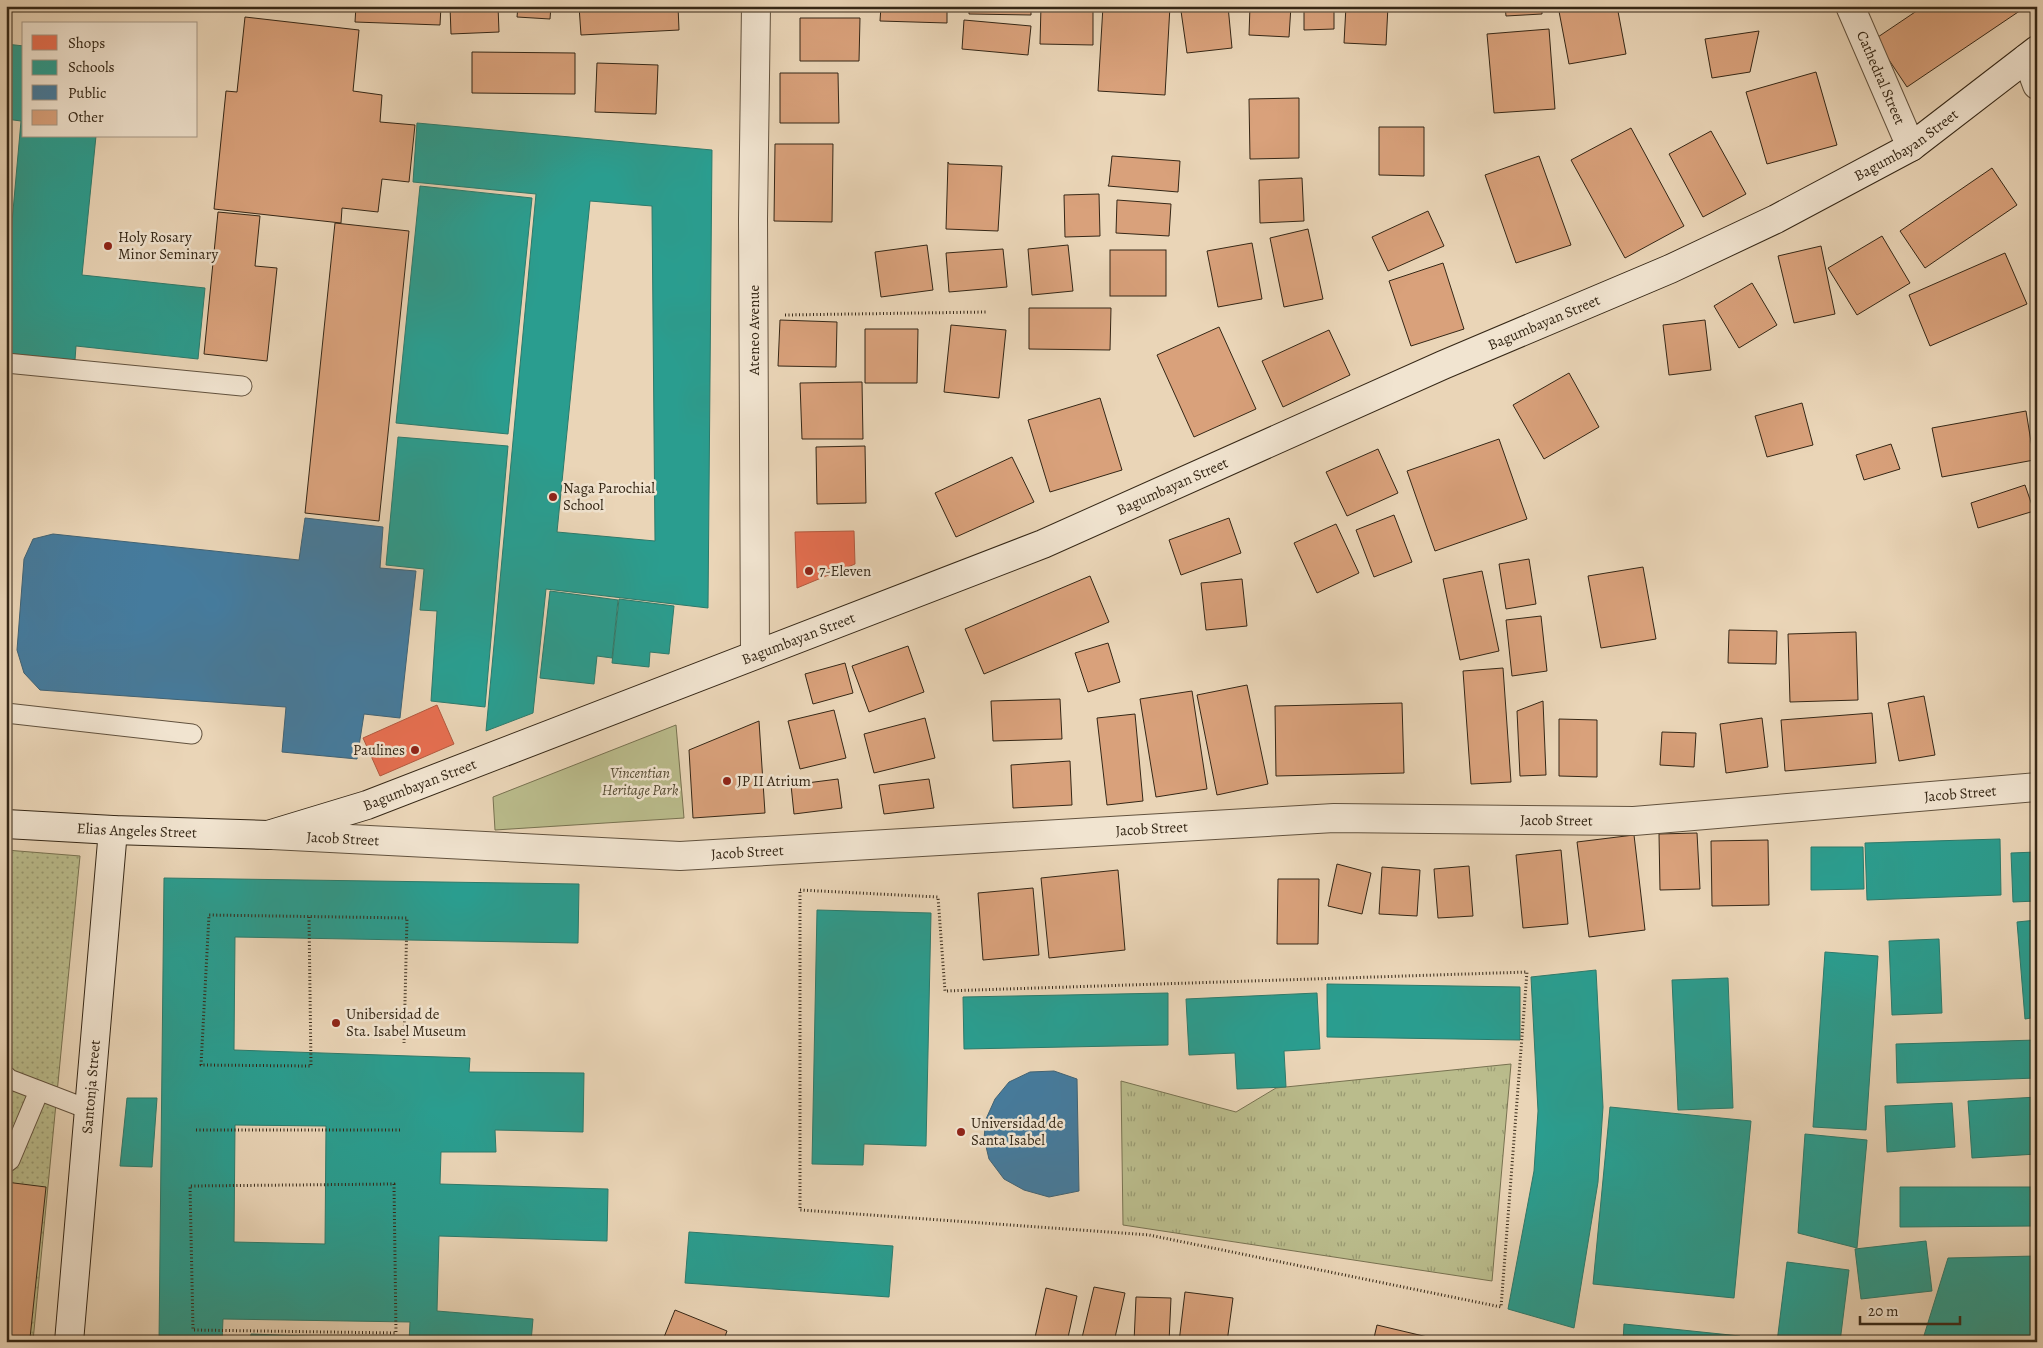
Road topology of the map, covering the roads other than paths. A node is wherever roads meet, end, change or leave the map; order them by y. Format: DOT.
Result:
graph roads {
  1 [pos="756,6"];
  2 [pos="1850,6"];
  3 [pos="2032,54"];
  4 [pos="2037,85"];
  5 [pos="1911,147"];
  6 [pos="6,363"];
  7 [pos="242,386"];
  8 [pos="755,654"];
  9 [pos="6,713"];
  10 [pos="192,734"];
  11 [pos="2037,787"];
  12 [pos="6,824"];
  13 [pos="112,830"];
  14 [pos="268,835"];
  15 [pos="6,1076"];
  16 [pos="39,1091"];
  17 [pos="90,1110"];
  18 [pos="6,1162"];
  19 [pos="69,1342"];
  1 -- 8 [label="main road, Ateneo Avenue"];
  2 -- 5 [label="main road, Cathedral Street"];
  3 -- 4 [label="main road"];
  3 -- 5 [label="main road, Bagumbayan Street"];
  5 -- 8 [label="main road, Bagumbayan Street"];
  6 -- 7 [label="lane"];
  8 -- 14 [label="main road, Bagumbayan Street"];
  9 -- 10 [label="lane"];
  11 -- 14 [label="main road, Jacob Street"];
  12 -- 13 [label="main road, Elias Angeles Street"];
  13 -- 14 [label="main road, Elias Angeles Street"];
  13 -- 17 [label="main road, Santonja Street"];
  15 -- 16 [label="lane"];
  16 -- 17 [label="lane"];
  16 -- 18 [label="lane"];
  17 -- 19 [label="main road, Santonja Street"];
}
